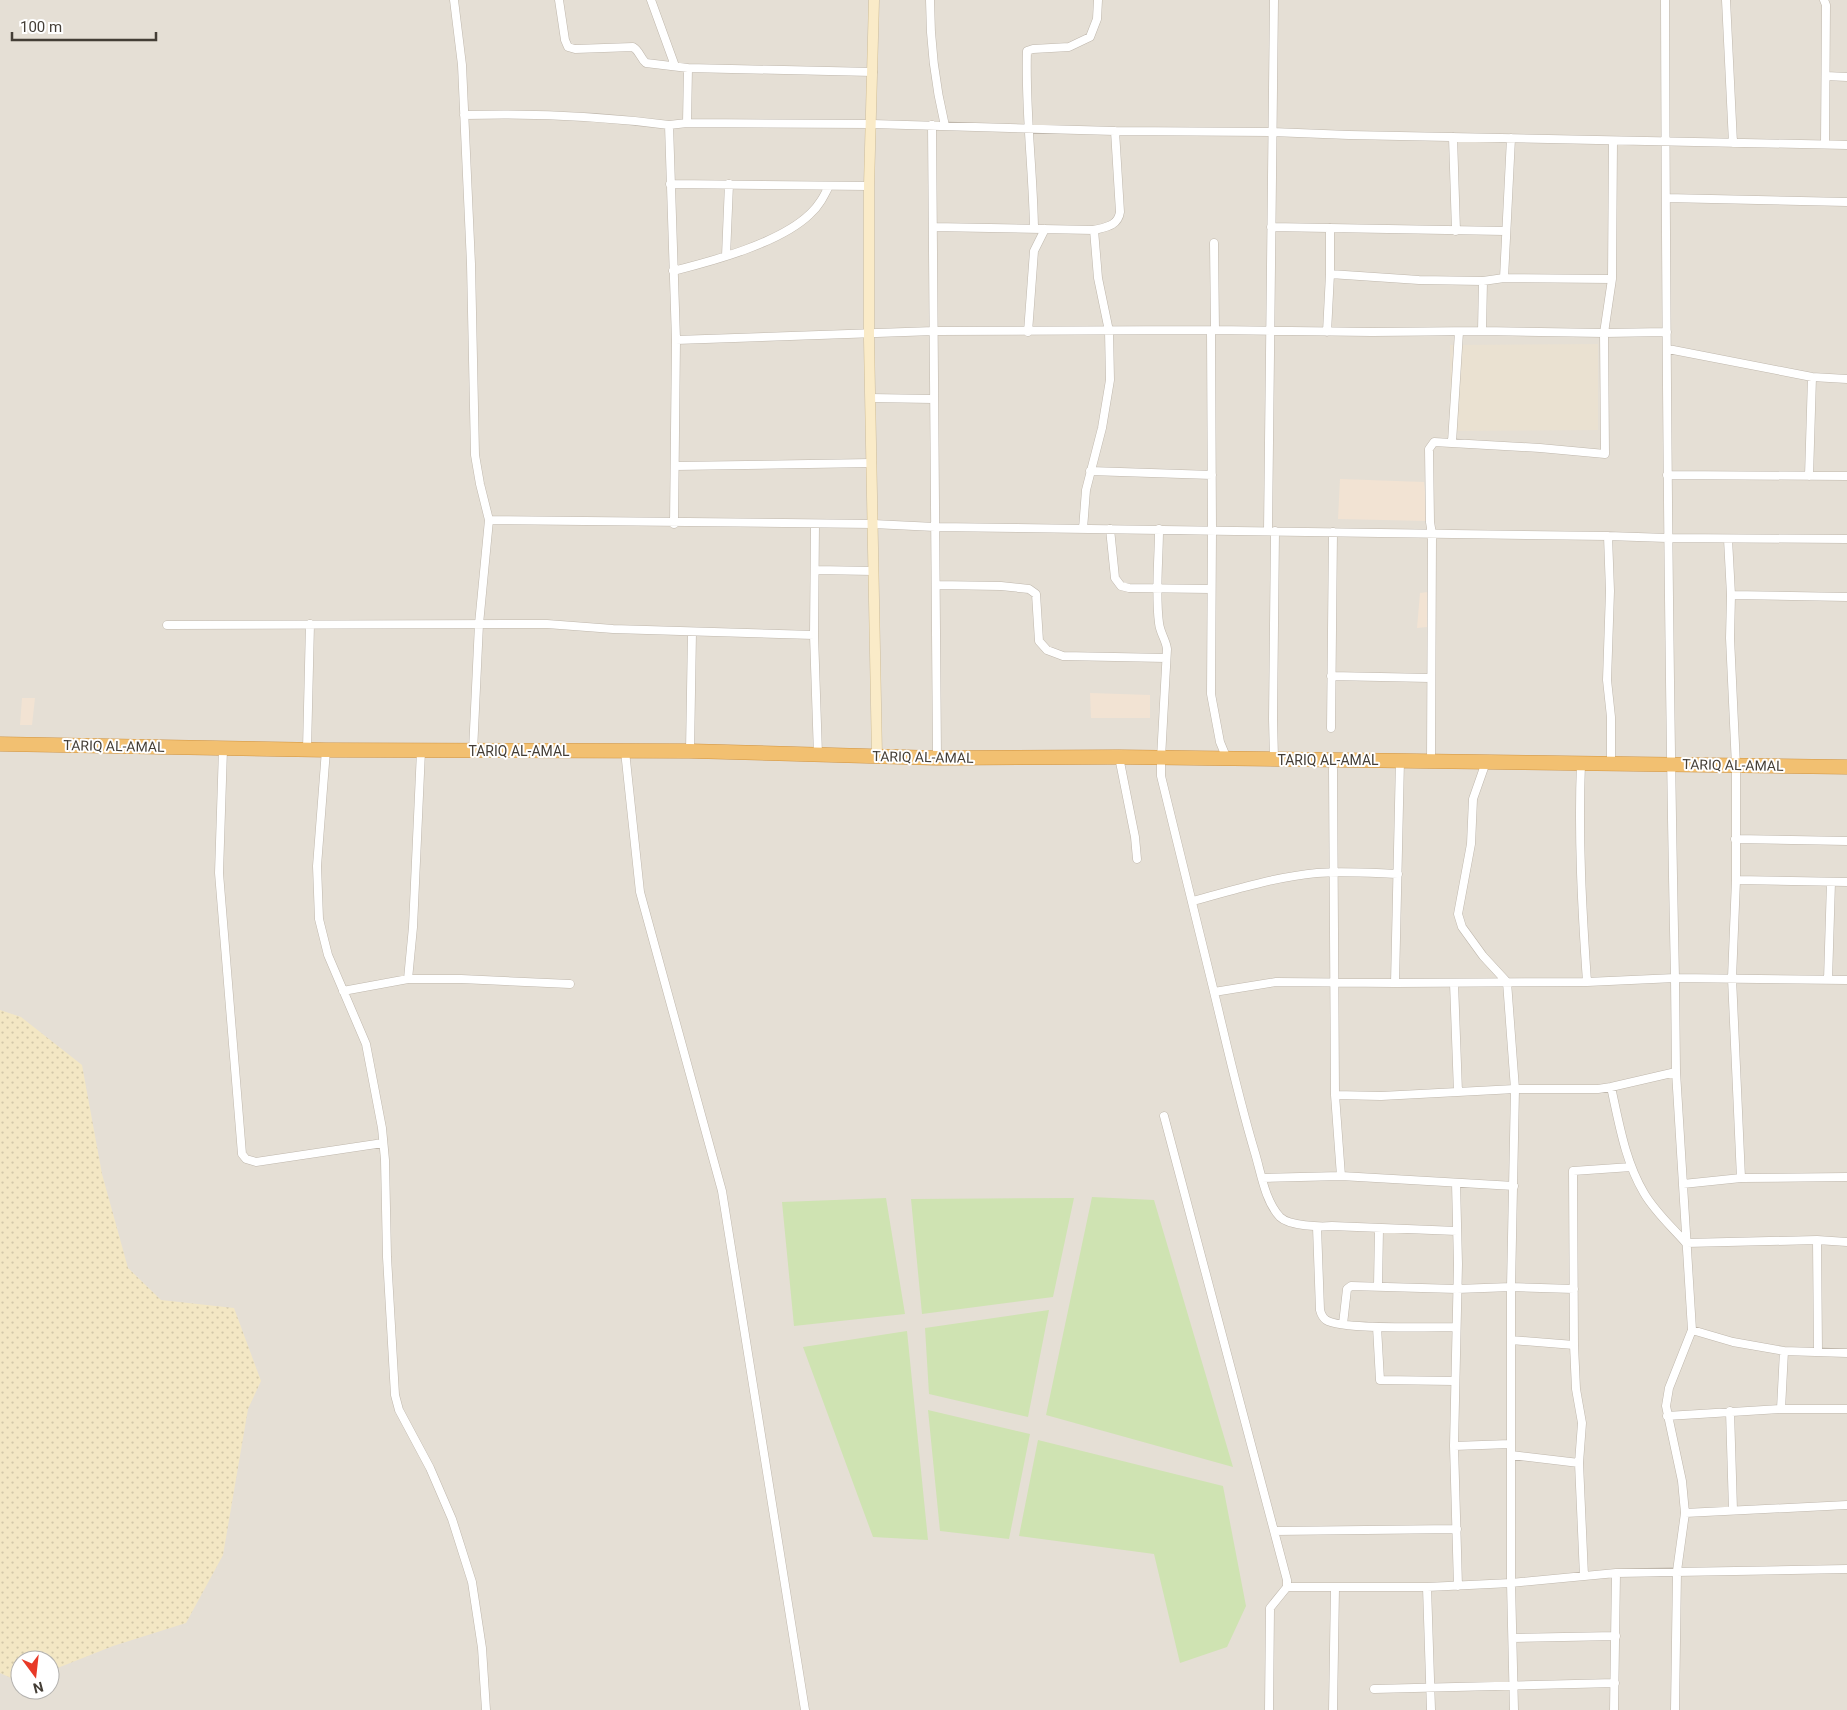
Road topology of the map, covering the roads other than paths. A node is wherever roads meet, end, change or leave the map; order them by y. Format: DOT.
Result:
graph roads {
  1 [pos="454,0"];
  2 [pos="559,0"];
  3 [pos="651,0"];
  4 [pos="874,0"];
  5 [pos="930,0"];
  6 [pos="1098,0"];
  7 [pos="1274,0"];
  8 [pos="1665,0"];
  9 [pos="1726,0"];
  10 [pos="1824,0"];
  11 [pos="676,66"];
  12 [pos="688,68"];
  13 [pos="873,72"];
  14 [pos="1826,76"];
  15 [pos="1847,76"];
  16 [pos="464,114"];
  17 [pos="687,123"];
  18 [pos="872,124"];
  19 [pos="669,125"];
  20 [pos="932,126"];
  21 [pos="945,126"];
  22 [pos="1030,128"];
  23 [pos="1115,131"];
  24 [pos="1272,132"];
  25 [pos="1454,137"];
  26 [pos="1511,138"];
  27 [pos="1613,141"];
  28 [pos="1666,141"];
  29 [pos="1733,143"];
  30 [pos="1825,144"];
  31 [pos="1847,145"];
  32 [pos="670,184"];
  33 [pos="729,184"];
  34 [pos="829,186"];
  35 [pos="869,186"];
  36 [pos="1666,198"];
  37 [pos="1847,202"];
  38 [pos="932,227"];
  39 [pos="1034,228"];
  40 [pos="1271,228"];
  41 [pos="1330,228"];
  42 [pos="1045,229"];
  43 [pos="1094,230"];
  44 [pos="1456,231"];
  45 [pos="1505,231"];
  46 [pos="1214,243"];
  47 [pos="726,256"];
  48 [pos="673,271"];
  49 [pos="1330,274"];
  50 [pos="1504,278"];
  51 [pos="1612,279"];
  52 [pos="1483,281"];
  53 [pos="1213,330"];
  54 [pos="934,331"];
  55 [pos="1109,331"];
  56 [pos="1270,331"];
  57 [pos="1482,331"];
  58 [pos="869,332"];
  59 [pos="1028,332"];
  60 [pos="1327,332"];
  61 [pos="1459,332"];
  62 [pos="1668,332"];
  63 [pos="1604,333"];
  64 [pos="676,340"];
  65 [pos="1668,349"];
  66 [pos="1812,377"];
  67 [pos="1847,379"];
  68 [pos="870,398"];
  69 [pos="933,399"];
  70 [pos="1452,442"];
  71 [pos="872,463"];
  72 [pos="674,466"];
  73 [pos="1090,471"];
  74 [pos="1212,475"];
  75 [pos="1667,475"];
  76 [pos="1810,476"];
  77 [pos="1847,476"];
  78 [pos="489,520"];
  79 [pos="674,524"];
  80 [pos="815,524"];
  81 [pos="873,524"];
  82 [pos="935,527"];
  83 [pos="1083,529"];
  84 [pos="1110,529"];
  85 [pos="1159,529"];
  86 [pos="1212,530"];
  87 [pos="1271,531"];
  88 [pos="1333,532"];
  89 [pos="1432,534"];
  90 [pos="1608,536"];
  91 [pos="1667,538"];
  92 [pos="1728,539"];
  93 [pos="1847,539"];
  94 [pos="815,570"];
  95 [pos="874,571"];
  96 [pos="936,586"];
  97 [pos="1158,588"];
  98 [pos="1211,589"];
  99 [pos="1731,595"];
  100 [pos="1847,597"];
  101 [pos="310,624"];
  102 [pos="479,624"];
  103 [pos="167,625"];
  104 [pos="692,632"];
  105 [pos="814,635"];
  106 [pos="1166,658"];
  107 [pos="1331,676"];
  108 [pos="1430,678"];
  109 [pos="1331,728"];
  110 [pos="0,744"];
  111 [pos="223,749"];
  112 [pos="307,749"];
  113 [pos="326,750"];
  114 [pos="421,751"];
  115 [pos="473,751"];
  116 [pos="626,751"];
  117 [pos="690,751"];
  118 [pos="818,755"];
  119 [pos="877,756"];
  120 [pos="1120,757"];
  121 [pos="936,758"];
  122 [pos="1161,758"];
  123 [pos="1227,759"];
  124 [pos="1274,759"];
  125 [pos="1400,760"];
  126 [pos="1431,761"];
  127 [pos="1486,762"];
  128 [pos="1581,763"];
  129 [pos="1611,763"];
  130 [pos="1671,764"];
  131 [pos="1736,766"];
  132 [pos="1847,767"];
  133 [pos="1332,769"];
  134 [pos="1735,839"];
  135 [pos="1847,841"];
  136 [pos="1137,859"];
  137 [pos="1332,872"];
  138 [pos="1398,874"];
  139 [pos="1736,880"];
  140 [pos="1830,882"];
  141 [pos="1847,882"];
  142 [pos="1192,901"];
  143 [pos="1675,978"];
  144 [pos="1732,978"];
  145 [pos="408,979"];
  146 [pos="1828,980"];
  147 [pos="1847,980"];
  148 [pos="1334,982"];
  149 [pos="1507,982"];
  150 [pos="1587,982"];
  151 [pos="1395,983"];
  152 [pos="1454,983"];
  153 [pos="570,984"];
  154 [pos="343,991"];
  155 [pos="1214,992"];
  156 [pos="1676,1072"];
  157 [pos="1611,1087"];
  158 [pos="1515,1089"];
  159 [pos="1458,1092"];
  160 [pos="1335,1095"];
  161 [pos="1164,1116"];
  162 [pos="383,1143"];
  163 [pos="1631,1167"];
  164 [pos="1341,1176"];
  165 [pos="1262,1178"];
  166 [pos="1741,1178"];
  167 [pos="1847,1178"];
  168 [pos="1456,1183"];
  169 [pos="1683,1184"];
  170 [pos="1514,1186"];
  171 [pos="1317,1227"];
  172 [pos="1379,1228"];
  173 [pos="1457,1231"];
  174 [pos="1817,1240"];
  175 [pos="1847,1242"];
  176 [pos="1686,1243"];
  177 [pos="1378,1286"];
  178 [pos="1511,1287"];
  179 [pos="1457,1289"];
  180 [pos="1574,1289"];
  181 [pos="1343,1324"];
  182 [pos="1377,1327"];
  183 [pos="1455,1328"];
  184 [pos="1692,1330"];
  185 [pos="1511,1340"];
  186 [pos="1574,1345"];
  187 [pos="1784,1351"];
  188 [pos="1818,1351"];
  189 [pos="1847,1353"];
  190 [pos="1454,1381"];
  191 [pos="1781,1409"];
  192 [pos="1847,1409"];
  193 [pos="1730,1411"];
  194 [pos="1667,1416"];
  195 [pos="1510,1444"];
  196 [pos="1454,1446"];
  197 [pos="1511,1455"];
  198 [pos="1579,1463"];
  199 [pos="1847,1505"];
  200 [pos="1733,1510"];
  201 [pos="1684,1513"];
  202 [pos="1457,1529"];
  203 [pos="1274,1530"];
  204 [pos="1847,1569"];
  205 [pos="1677,1571"];
  206 [pos="1616,1573"];
  207 [pos="1584,1576"];
  208 [pos="1511,1583"];
  209 [pos="1458,1586"];
  210 [pos="1287,1587"];
  211 [pos="1427,1587"];
  212 [pos="1336,1588"];
  213 [pos="1616,1636"];
  214 [pos="1513,1638"];
  215 [pos="1615,1683"];
  216 [pos="1514,1684"];
  217 [pos="1430,1688"];
  218 [pos="1374,1689"];
  219 [pos="486,1710"];
  220 [pos="805,1710"];
  221 [pos="1269,1710"];
  222 [pos="1333,1710"];
  223 [pos="1431,1710"];
  224 [pos="1514,1710"];
  225 [pos="1614,1710"];
  226 [pos="1675,1710"];
  1 -- 16 [label="street"];
  2 -- 11 [label="street"];
  3 -- 11 [label="street"];
  4 -- 13 [label="street"];
  5 -- 21 [label="street"];
  6 -- 22 [label="street"];
  7 -- 24 [label="street"];
  8 -- 28 [label="street"];
  9 -- 29 [label="street"];
  10 -- 14 [label="street"];
  11 -- 12 [label="street"];
  12 -- 13 [label="street"];
  12 -- 17 [label="street"];
  13 -- 18 [label="street"];
  14 -- 15 [label="street"];
  14 -- 30 [label="street"];
  16 -- 19 [label="street"];
  16 -- 78 [label="street"];
  17 -- 18 [label="street"];
  17 -- 19 [label="street"];
  18 -- 20 [label="street"];
  18 -- 35 [label="street"];
  19 -- 32 [label="street"];
  20 -- 21 [label="street"];
  20 -- 38 [label="street"];
  21 -- 22 [label="street"];
  22 -- 23 [label="street"];
  22 -- 39 [label="street"];
  23 -- 24 [label="street"];
  23 -- 43 [label="street"];
  24 -- 25 [label="street"];
  24 -- 40 [label="street"];
  25 -- 26 [label="street"];
  25 -- 44 [label="street"];
  26 -- 27 [label="street"];
  26 -- 45 [label="street"];
  27 -- 28 [label="street"];
  27 -- 51 [label="street"];
  28 -- 29 [label="street"];
  28 -- 36 [label="street"];
  29 -- 30 [label="street"];
  30 -- 31 [label="street"];
  32 -- 33 [label="street"];
  32 -- 48 [label="street"];
  33 -- 34 [label="street"];
  33 -- 47 [label="street"];
  34 -- 35 [label="street"];
  34 -- 47 [label="street"];
  35 -- 58 [label="street"];
  36 -- 37 [label="street"];
  36 -- 62 [label="street"];
  38 -- 39 [label="street"];
  38 -- 54 [label="street"];
  39 -- 42 [label="street"];
  40 -- 41 [label="street"];
  40 -- 56 [label="street"];
  41 -- 44 [label="street"];
  41 -- 49 [label="street"];
  42 -- 43 [label="street"];
  42 -- 59 [label="street"];
  43 -- 55 [label="street"];
  44 -- 45 [label="street"];
  45 -- 50 [label="street"];
  46 -- 53 [label="street"];
  47 -- 48 [label="street"];
  48 -- 64 [label="street"];
  49 -- 52 [label="street"];
  49 -- 60 [label="street"];
  50 -- 51 [label="street"];
  50 -- 52 [label="street"];
  51 -- 63 [label="street"];
  52 -- 57 [label="street"];
  53 -- 55 [label="street"];
  53 -- 56 [label="street"];
  53 -- 74 [label="street"];
  54 -- 58 [label="street"];
  54 -- 59 [label="street"];
  54 -- 69 [label="street"];
  55 -- 59 [label="street"];
  55 -- 73 [label="street"];
  56 -- 60 [label="street"];
  56 -- 87 [label="street"];
  57 -- 61 [label="street"];
  57 -- 63 [label="street"];
  58 -- 64 [label="street"];
  58 -- 68 [label="street"];
  60 -- 61 [label="street"];
  61 -- 70 [label="street"];
  62 -- 63 [label="street"];
  62 -- 65 [label="street"];
  63 -- 70 [label="street"];
  64 -- 72 [label="street"];
  65 -- 66 [label="street"];
  65 -- 75 [label="street"];
  66 -- 67 [label="street"];
  66 -- 76 [label="street"];
  68 -- 69 [label="street"];
  68 -- 71 [label="street"];
  69 -- 82 [label="street"];
  70 -- 89 [label="street"];
  71 -- 72 [label="street"];
  71 -- 81 [label="street"];
  72 -- 79 [label="street"];
  73 -- 74 [label="street"];
  73 -- 83 [label="street"];
  74 -- 86 [label="street"];
  75 -- 76 [label="street"];
  75 -- 91 [label="street"];
  76 -- 77 [label="street"];
  78 -- 79 [label="street"];
  78 -- 102 [label="street"];
  79 -- 80 [label="street"];
  80 -- 81 [label="street"];
  80 -- 94 [label="street"];
  81 -- 82 [label="street"];
  81 -- 95 [label="street"];
  82 -- 83 [label="street"];
  82 -- 96 [label="street"];
  83 -- 84 [label="street"];
  84 -- 85 [label="street"];
  84 -- 97 [label="street"];
  85 -- 86 [label="street"];
  85 -- 97 [label="street"];
  86 -- 87 [label="street"];
  86 -- 98 [label="street"];
  87 -- 88 [label="street"];
  87 -- 124 [label="street"];
  88 -- 89 [label="street"];
  88 -- 107 [label="street"];
  89 -- 90 [label="street"];
  89 -- 108 [label="street"];
  90 -- 91 [label="street"];
  90 -- 129 [label="street"];
  91 -- 92 [label="street"];
  91 -- 130 [label="street"];
  92 -- 93 [label="street"];
  92 -- 99 [label="street"];
  94 -- 95 [label="street"];
  94 -- 105 [label="street"];
  95 -- 119 [label="street"];
  96 -- 106 [label="street"];
  96 -- 121 [label="street"];
  97 -- 98 [label="street"];
  97 -- 106 [label="street"];
  98 -- 123 [label="street"];
  99 -- 100 [label="street"];
  99 -- 131 [label="street"];
  101 -- 102 [label="street"];
  101 -- 103 [label="street"];
  101 -- 112 [label="street"];
  102 -- 104 [label="street"];
  102 -- 115 [label="street"];
  104 -- 105 [label="street"];
  104 -- 117 [label="street"];
  105 -- 118 [label="street"];
  106 -- 122 [label="street"];
  107 -- 108 [label="street"];
  107 -- 109 [label="street"];
  108 -- 126 [label="street"];
  110 -- 111 [label="highway, TARIQ AL-AMAL"];
  111 -- 112 [label="highway, TARIQ AL-AMAL"];
  111 -- 162 [label="street"];
  112 -- 113 [label="highway, TARIQ AL-AMAL"];
  113 -- 114 [label="highway, TARIQ AL-AMAL"];
  113 -- 154 [label="street"];
  114 -- 115 [label="highway, TARIQ AL-AMAL"];
  114 -- 145 [label="street"];
  115 -- 116 [label="highway, TARIQ AL-AMAL"];
  116 -- 117 [label="highway, TARIQ AL-AMAL"];
  116 -- 220 [label="street"];
  117 -- 118 [label="highway, TARIQ AL-AMAL"];
  118 -- 119 [label="highway, TARIQ AL-AMAL"];
  119 -- 121 [label="highway, TARIQ AL-AMAL"];
  120 -- 121 [label="highway, TARIQ AL-AMAL"];
  120 -- 122 [label="highway, TARIQ AL-AMAL"];
  120 -- 136 [label="street"];
  122 -- 123 [label="highway, TARIQ AL-AMAL"];
  122 -- 142 [label="street"];
  123 -- 124 [label="highway, TARIQ AL-AMAL"];
  124 -- 125 [label="highway, TARIQ AL-AMAL"];
  125 -- 126 [label="highway, TARIQ AL-AMAL"];
  125 -- 138 [label="street"];
  126 -- 127 [label="highway, TARIQ AL-AMAL"];
  127 -- 128 [label="highway, TARIQ AL-AMAL"];
  127 -- 149 [label="street"];
  128 -- 129 [label="highway, TARIQ AL-AMAL"];
  128 -- 150 [label="street"];
  129 -- 130 [label="highway, TARIQ AL-AMAL"];
  130 -- 131 [label="highway, TARIQ AL-AMAL"];
  130 -- 143 [label="street"];
  131 -- 132 [label="highway, TARIQ AL-AMAL"];
  131 -- 134 [label="street"];
  133 -- 137 [label="street"];
  134 -- 135 [label="street"];
  134 -- 139 [label="street"];
  137 -- 138 [label="street"];
  137 -- 142 [label="street"];
  137 -- 148 [label="street"];
  138 -- 151 [label="street"];
  139 -- 140 [label="street"];
  139 -- 144 [label="street"];
  140 -- 141 [label="street"];
  140 -- 146 [label="street"];
  142 -- 155 [label="street"];
  143 -- 144 [label="street"];
  143 -- 150 [label="street"];
  143 -- 156 [label="street"];
  144 -- 146 [label="street"];
  144 -- 166 [label="street"];
  145 -- 153 [label="street"];
  145 -- 154 [label="street"];
  146 -- 147 [label="street"];
  148 -- 151 [label="street"];
  148 -- 155 [label="street"];
  148 -- 160 [label="street"];
  149 -- 150 [label="street"];
  149 -- 152 [label="street"];
  149 -- 158 [label="street"];
  151 -- 152 [label="street"];
  152 -- 159 [label="street"];
  154 -- 162 [label="street"];
  155 -- 165 [label="street"];
  156 -- 157 [label="street"];
  156 -- 169 [label="street"];
  157 -- 158 [label="street"];
  157 -- 163 [label="street"];
  158 -- 159 [label="street"];
  158 -- 170 [label="street"];
  159 -- 160 [label="street"];
  160 -- 164 [label="street"];
  161 -- 203 [label="street"];
  162 -- 219 [label="street"];
  163 -- 176 [label="street"];
  163 -- 180 [label="street"];
  164 -- 165 [label="street"];
  164 -- 168 [label="street"];
  165 -- 171 [label="street"];
  166 -- 167 [label="street"];
  166 -- 169 [label="street"];
  168 -- 170 [label="street"];
  168 -- 173 [label="street"];
  169 -- 176 [label="street"];
  170 -- 178 [label="street"];
  171 -- 172 [label="street"];
  171 -- 181 [label="street"];
  172 -- 173 [label="street"];
  172 -- 177 [label="street"];
  173 -- 179 [label="street"];
  174 -- 175 [label="street"];
  174 -- 176 [label="street"];
  174 -- 188 [label="street"];
  176 -- 184 [label="street"];
  177 -- 179 [label="street"];
  177 -- 181 [label="street"];
  178 -- 179 [label="street"];
  178 -- 180 [label="street"];
  178 -- 185 [label="street"];
  179 -- 183 [label="street"];
  180 -- 186 [label="street"];
  181 -- 182 [label="street"];
  182 -- 183 [label="street"];
  182 -- 190 [label="street"];
  183 -- 190 [label="street"];
  184 -- 187 [label="street"];
  184 -- 194 [label="street"];
  185 -- 186 [label="street"];
  185 -- 195 [label="street"];
  186 -- 198 [label="street"];
  187 -- 188 [label="street"];
  187 -- 191 [label="street"];
  188 -- 189 [label="street"];
  190 -- 196 [label="street"];
  191 -- 192 [label="street"];
  191 -- 193 [label="street"];
  193 -- 194 [label="street"];
  193 -- 200 [label="street"];
  194 -- 201 [label="street"];
  195 -- 196 [label="street"];
  195 -- 197 [label="street"];
  196 -- 202 [label="street"];
  197 -- 198 [label="street"];
  197 -- 208 [label="street"];
  198 -- 207 [label="street"];
  199 -- 200 [label="street"];
  200 -- 201 [label="street"];
  201 -- 205 [label="street"];
  202 -- 203 [label="street"];
  202 -- 209 [label="street"];
  203 -- 210 [label="street"];
  204 -- 205 [label="street"];
  205 -- 206 [label="street"];
  205 -- 226 [label="street"];
  206 -- 207 [label="street"];
  206 -- 213 [label="street"];
  207 -- 208 [label="street"];
  208 -- 209 [label="street"];
  208 -- 214 [label="street"];
  209 -- 211 [label="street"];
  210 -- 212 [label="street"];
  210 -- 221 [label="street"];
  211 -- 212 [label="street"];
  211 -- 217 [label="street"];
  212 -- 222 [label="street"];
  213 -- 214 [label="street"];
  213 -- 215 [label="street"];
  214 -- 216 [label="street"];
  215 -- 216 [label="street"];
  215 -- 225 [label="street"];
  216 -- 217 [label="street"];
  216 -- 224 [label="street"];
  217 -- 218 [label="street"];
  217 -- 223 [label="street"];
}
